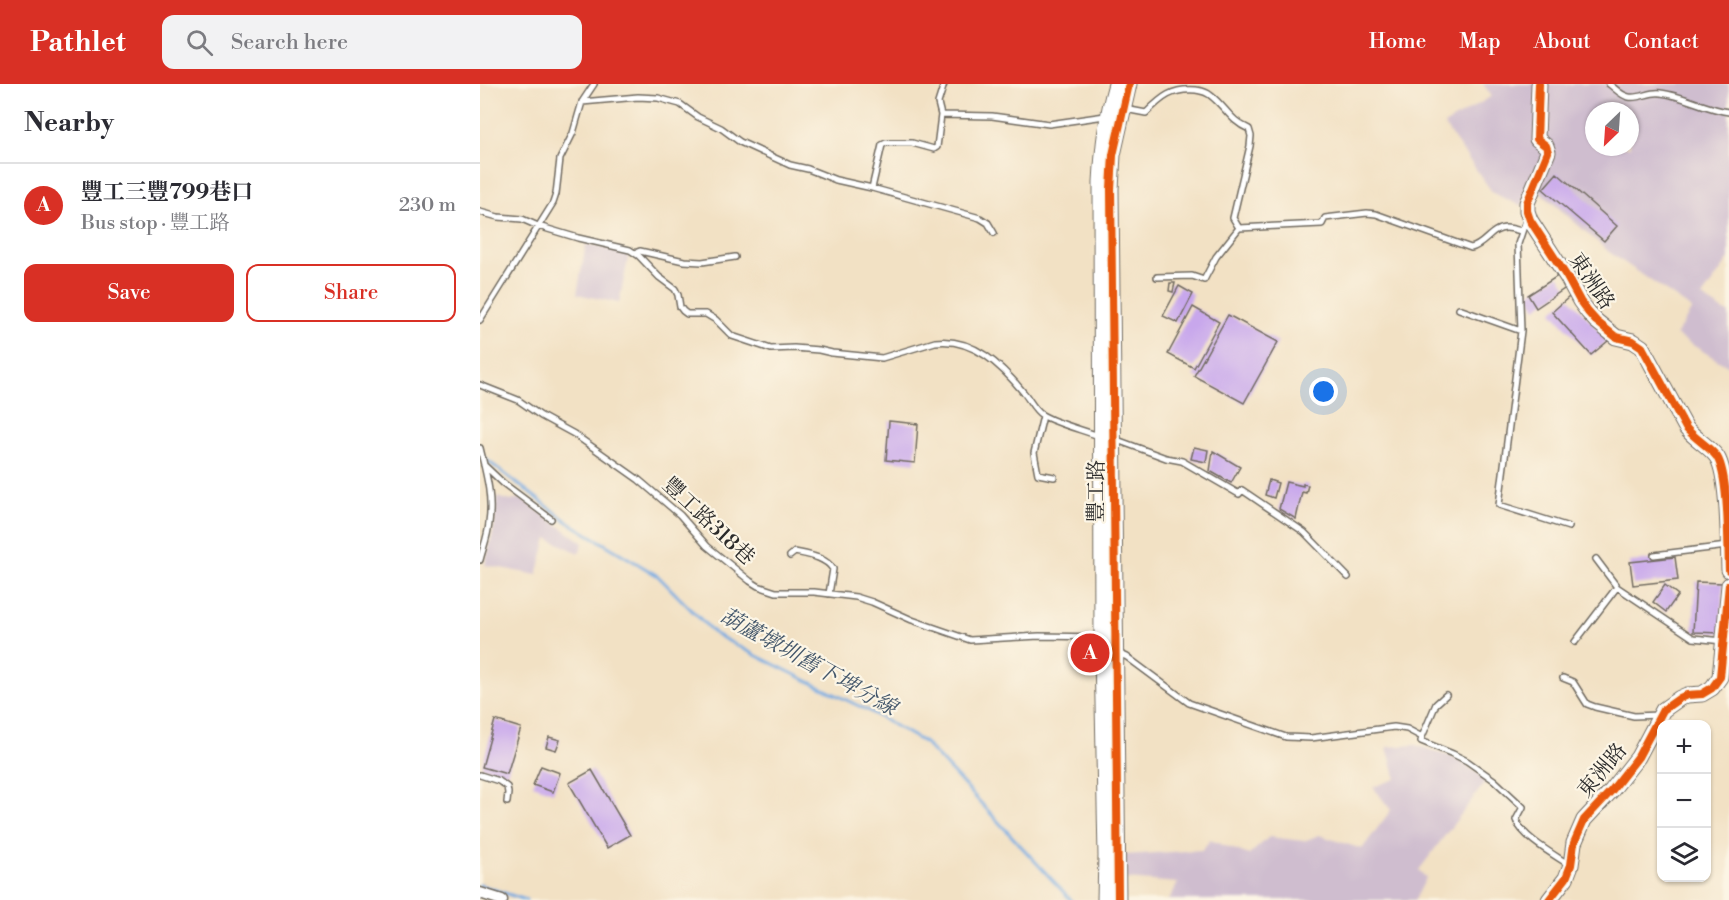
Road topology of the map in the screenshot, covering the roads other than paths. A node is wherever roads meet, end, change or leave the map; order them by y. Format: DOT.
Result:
graph roads {
  1 [pos="594,84"];
  2 [pos="944,84"];
  3 [pos="1116,84"];
  4 [pos="1129,84"];
  5 [pos="1539,84"];
  6 [pos="1609,84"];
  7 [pos="582,102"];
  8 [pos="1123,108"];
  9 [pos="1729,112"];
  10 [pos="941,115"];
  11 [pos="1108,115"];
  12 [pos="872,188"];
  13 [pos="480,212"];
  14 [pos="1528,216"];
  15 [pos="538,226"];
  16 [pos="1239,228"];
  17 [pos="1521,231"];
  18 [pos="994,233"];
  19 [pos="635,253"];
  20 [pos="735,257"];
  21 [pos="1157,277"];
  22 [pos="1459,309"];
  23 [pos="480,320"];
  24 [pos="1521,331"];
  25 [pos="480,385"];
  26 [pos="1043,416"];
  27 [pos="1107,437"];
  28 [pos="480,448"];
  29 [pos="482,464"];
  30 [pos="1054,477"];
  31 [pos="550,519"];
  32 [pos="1569,527"];
  33 [pos="1728,546"];
  34 [pos="1654,555"];
  35 [pos="790,556"];
  36 [pos="1596,559"];
  37 [pos="480,560"];
  38 [pos="1729,570"];
  39 [pos="1347,577"];
  40 [pos="1729,585"];
  41 [pos="1617,587"];
  42 [pos="829,594"];
  43 [pos="1725,641"];
  44 [pos="1575,642"];
  45 [pos="1108,644"];
  46 [pos="1563,678"];
  47 [pos="1446,695"];
  48 [pos="1660,715"];
  49 [pos="1422,737"];
  50 [pos="480,775"];
  51 [pos="507,802"];
  52 [pos="1571,865"];
  53 [pos="480,893"];
  54 [pos="502,900"];
  55 [pos="1105,900"];
  56 [pos="1118,900"];
  57 [pos="1549,900"];
  1 -- 7 [label="lane"];
  2 -- 10 [label="lane"];
  3 -- 11 [label="street, 豐工路"];
  4 -- 8 [label="street, 豐工路"];
  5 -- 14 [label="street"];
  6 -- 9 [label="lane"];
  7 -- 12 [label="lane"];
  7 -- 15 [label="lane"];
  8 -- 11 [label="lane"];
  8 -- 16 [label="lane"];
  8 -- 27 [label="street, 豐工路"];
  10 -- 11 [label="lane"];
  10 -- 12 [label="lane"];
  11 -- 27 [label="street, 豐工路"];
  12 -- 18 [label="lane"];
  13 -- 15 [label="lane"];
  14 -- 17 [label="lane"];
  14 -- 33 [label="street, 東洲路"];
  15 -- 19 [label="lane"];
  15 -- 23 [label="lane"];
  16 -- 17 [label="lane"];
  16 -- 21 [label="lane"];
  17 -- 24 [label="lane"];
  19 -- 20 [label="lane"];
  19 -- 26 [label="lane"];
  22 -- 24 [label="lane"];
  24 -- 32 [label="lane"];
  25 -- 42 [label="lane, 豐工路318巷"];
  26 -- 27 [label="lane"];
  26 -- 30 [label="lane"];
  27 -- 39 [label="lane"];
  27 -- 45 [label="street, 豐工路"];
  28 -- 29 [label="lane"];
  29 -- 31 [label="lane"];
  29 -- 37 [label="lane"];
  33 -- 34 [label="lane"];
  33 -- 38 [label="street, 東洲路"];
  35 -- 42 [label="lane"];
  36 -- 41 [label="lane"];
  40 -- 43 [label="street, 東洲路"];
  41 -- 43 [label="lane"];
  41 -- 44 [label="lane"];
  42 -- 45 [label="lane, 豐工路318巷"];
  43 -- 48 [label="street, 東洲路"];
  45 -- 49 [label="lane"];
  45 -- 55 [label="street, 豐工路"];
  45 -- 56 [label="street, 豐工路"];
  46 -- 48 [label="lane"];
  47 -- 49 [label="lane"];
  48 -- 52 [label="street, 東洲路"];
  49 -- 52 [label="lane"];
  50 -- 51 [label="lane"];
  52 -- 57 [label="street, 東洲路"];
  53 -- 54 [label="street"];
}
